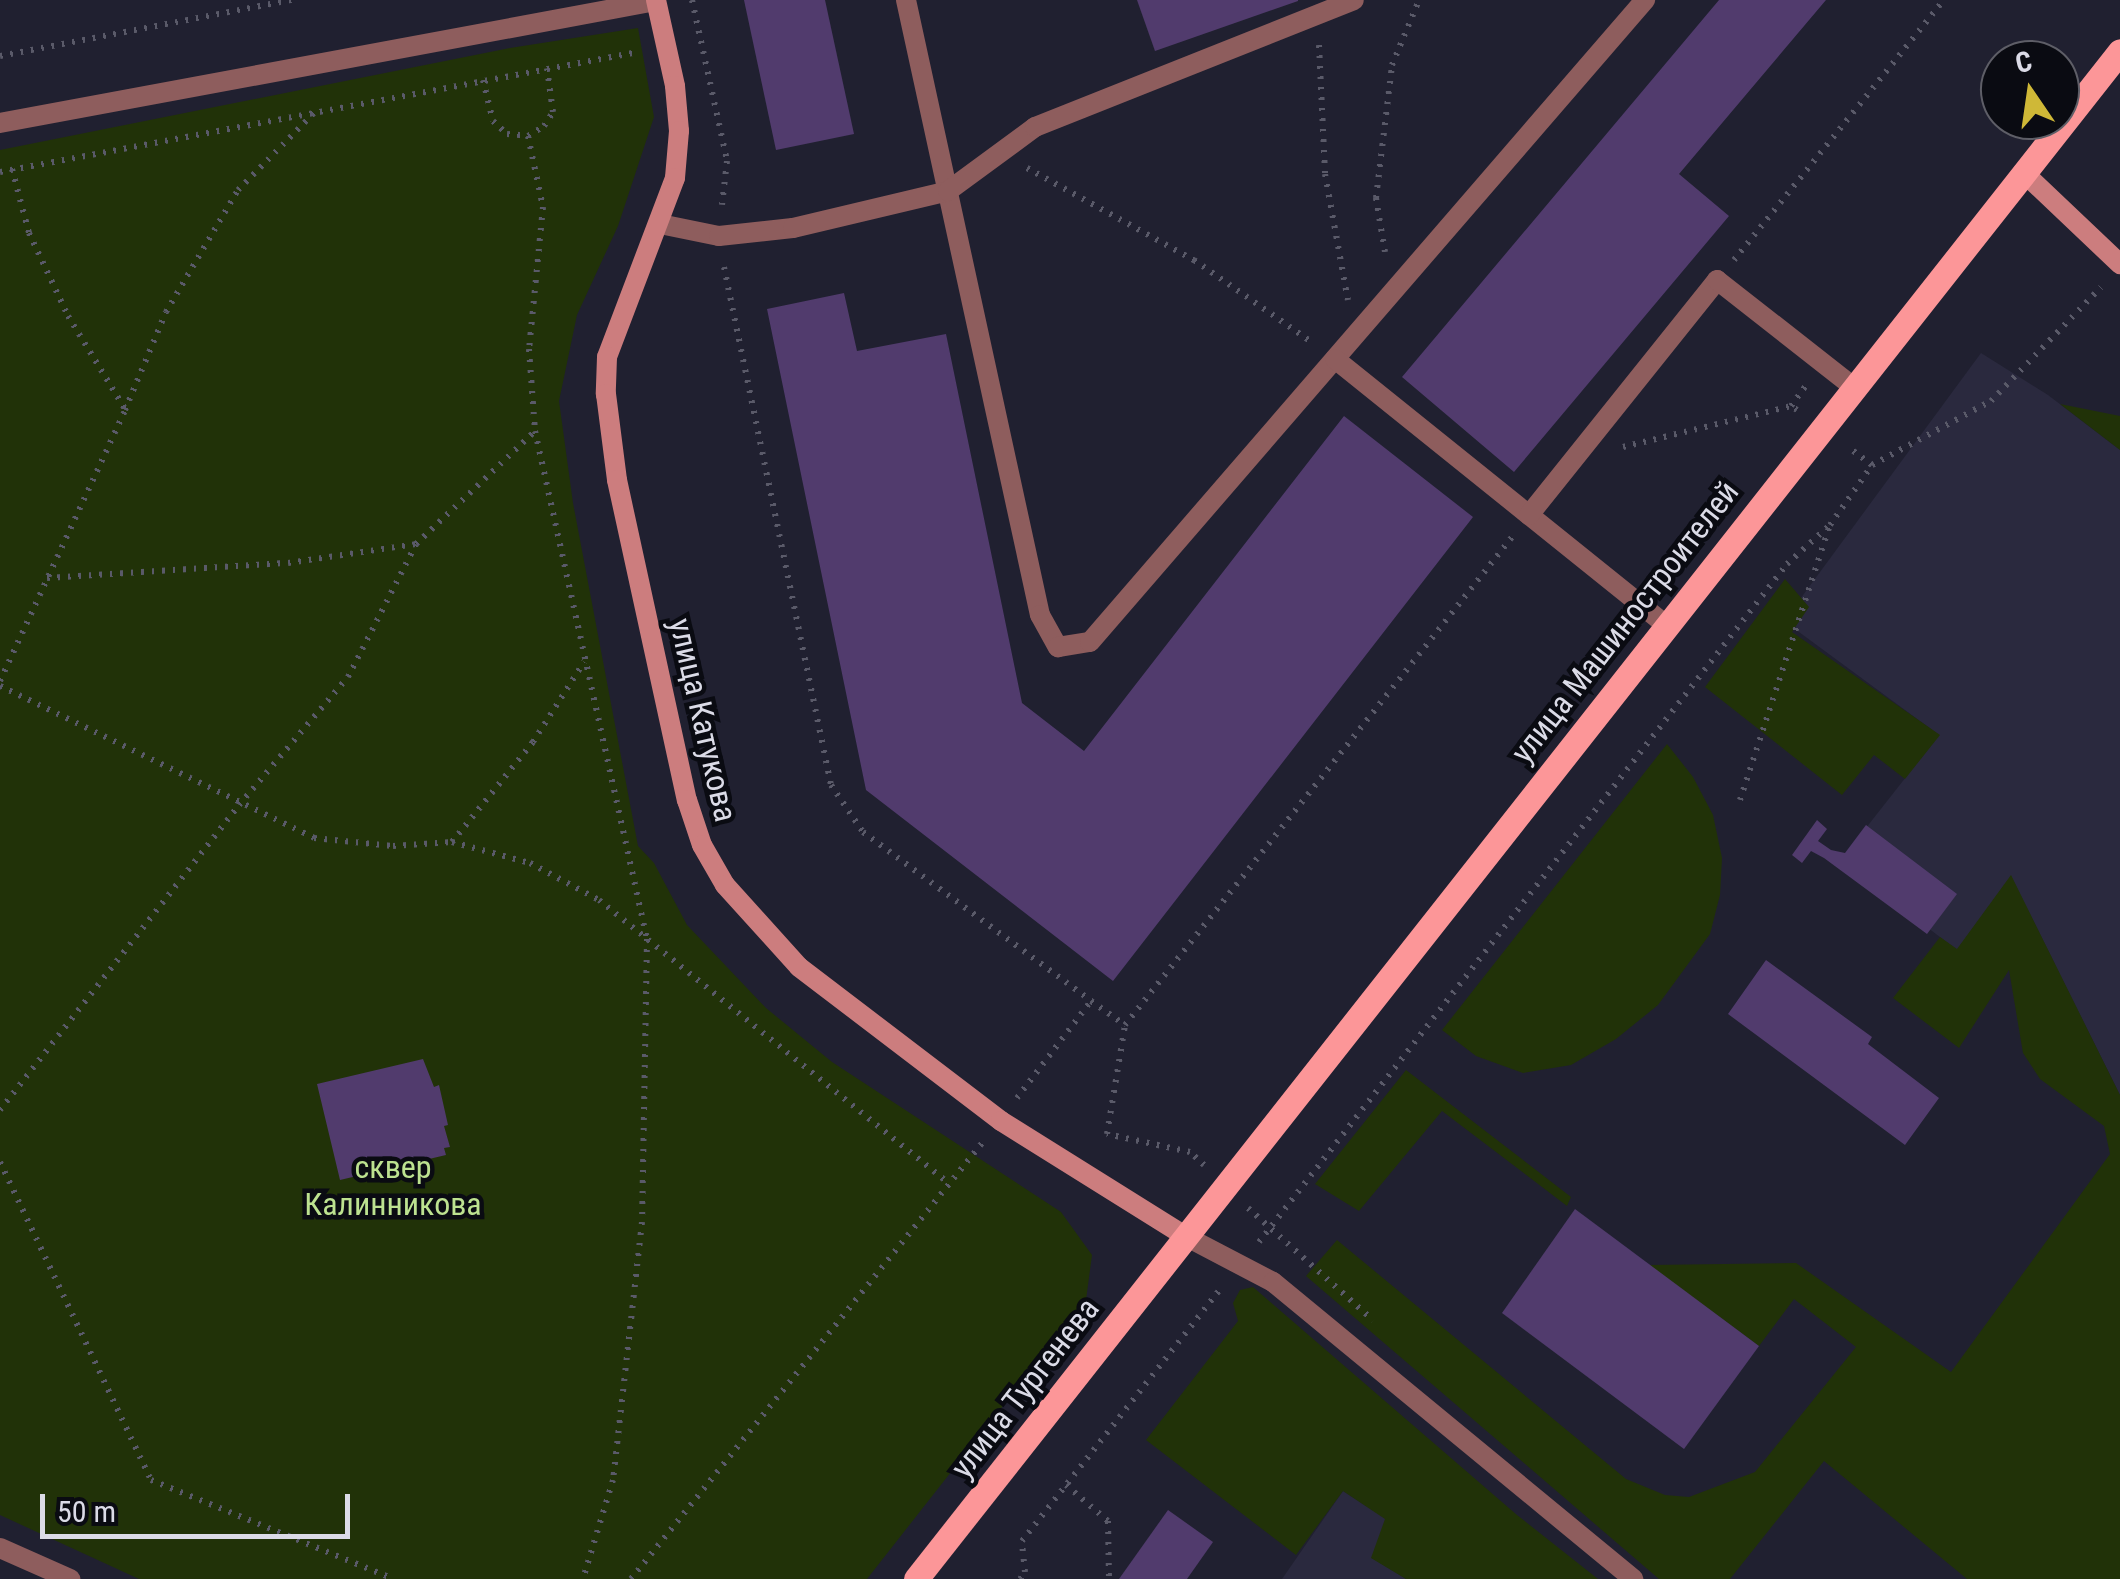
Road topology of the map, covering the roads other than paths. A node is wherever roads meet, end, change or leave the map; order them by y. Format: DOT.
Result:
graph roads {
  1 [pos="656,0"];
  2 [pos="906,0"];
  3 [pos="1354,0"];
  4 [pos="1645,0"];
  5 [pos="2120,50"];
  6 [pos="0,123"];
  7 [pos="2023,172"];
  8 [pos="948,191"];
  9 [pos="660,224"];
  10 [pos="2114,272"];
  11 [pos="1335,359"];
  12 [pos="1852,386"];
  13 [pos="1529,515"];
  14 [pos="1665,624"];
  15 [pos="1185,1236"];
  16 [pos="0,1548"];
  17 [pos="70,1579"];
  18 [pos="916,1579"];
  19 [pos="1633,1579"];
  1 -- 6 [label="street"];
  1 -- 9 [label="street, улица Катукова"];
  2 -- 8 [label="street"];
  3 -- 8 [label="street"];
  4 -- 11 [label="street"];
  5 -- 7 [label="main road, улица Машиностроителей"];
  7 -- 10 [label="street"];
  7 -- 12 [label="main road, улица Машиностроителей"];
  8 -- 9 [label="street"];
  8 -- 11 [label="street"];
  9 -- 15 [label="street, улица Катукова"];
  11 -- 13 [label="street"];
  12 -- 13 [label="street"];
  12 -- 14 [label="main road, улица Машиностроителей"];
  13 -- 14 [label="street"];
  14 -- 15 [label="main road, улица Машиностроителей"];
  15 -- 18 [label="main road, улица Тургенева"];
  15 -- 19 [label="street"];
  16 -- 17 [label="street"];
}
